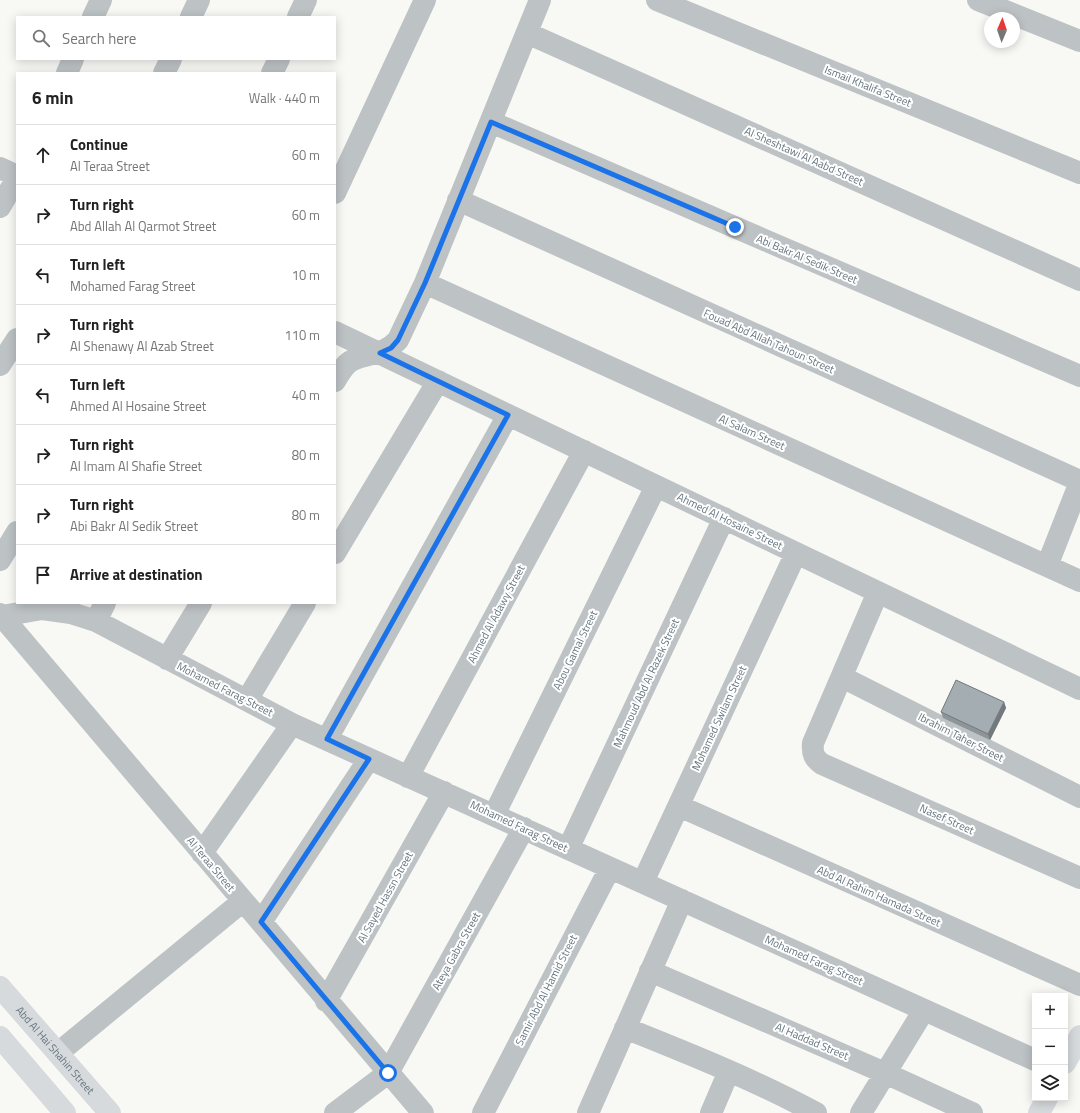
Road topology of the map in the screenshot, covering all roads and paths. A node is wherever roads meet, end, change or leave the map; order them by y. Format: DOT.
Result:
graph roads {
  1 [pos="101,0"];
  2 [pos="199,0"];
  3 [pos="306,0"];
  4 [pos="425,0"];
  5 [pos="540,0"];
  6 [pos="657,0"];
  7 [pos="978,0"];
  8 [pos="688,6"];
  9 [pos="93,16"];
  10 [pos="191,16"];
  11 [pos="298,16"];
  12 [pos="527,33"];
  13 [pos="1080,41"];
  14 [pos="73,60"];
  15 [pos="170,60"];
  16 [pos="278,60"];
  17 [pos="67,72"];
  18 [pos="164,72"];
  19 [pos="272,72"];
  20 [pos="491,122"];
  21 [pos="0,168"];
  22 [pos="1080,172"];
  23 [pos="16,176"];
  24 [pos="16,179"];
  25 [pos="336,191"];
  26 [pos="458,200"];
  27 [pos="0,207"];
  28 [pos="1080,280"];
  29 [pos="425,283"];
  30 [pos="336,332"];
  31 [pos="16,341"];
  32 [pos="380,353"];
  33 [pos="0,365"];
  34 [pos="1080,376"];
  35 [pos="336,379"];
  36 [pos="438,381"];
  37 [pos="508,415"];
  38 [pos="584,451"];
  39 [pos="1080,482"];
  40 [pos="656,486"];
  41 [pos="724,518"];
  42 [pos="16,534"];
  43 [pos="336,551"];
  44 [pos="796,553"];
  45 [pos="0,560"];
  46 [pos="1046,566"];
  47 [pos="1080,582"];
  48 [pos="878,592"];
  49 [pos="200,604"];
  50 [pos="304,604"];
  51 [pos="101,612"];
  52 [pos="1,615"];
  53 [pos="167,659"];
  54 [pos="842,678"];
  55 [pos="1080,689"];
  56 [pos="247,700"];
  57 [pos="292,724"];
  58 [pos="327,739"];
  59 [pos="369,759"];
  60 [pos="408,777"];
  61 [pos="444,792"];
  62 [pos="1080,797"];
  63 [pos="679,806"];
  64 [pos="494,815"];
  65 [pos="524,828"];
  66 [pos="568,849"];
  67 [pos="202,853"];
  68 [pos="610,868"];
  69 [pos="1080,878"];
  70 [pos="643,882"];
  71 [pos="682,900"];
  72 [pos="243,901"];
  73 [pos="261,922"];
  74 [pos="650,971"];
  75 [pos="1080,985"];
  76 [pos="0,987"];
  77 [pos="326,1001"];
  78 [pos="924,1010"];
  79 [pos="625,1028"];
  80 [pos="1080,1036"];
  81 [pos="0,1037"];
  82 [pos="58,1053"];
  83 [pos="1068,1058"];
  84 [pos="1032,1059"];
  85 [pos="729,1071"];
  86 [pos="388,1073"];
  87 [pos="885,1073"];
  88 [pos="1045,1101"];
  89 [pos="65,1113"];
  90 [pos="110,1113"];
  91 [pos="335,1113"];
  92 [pos="423,1113"];
  93 [pos="483,1113"];
  94 [pos="588,1113"];
  95 [pos="711,1113"];
  96 [pos="816,1113"];
  97 [pos="861,1113"];
  98 [pos="972,1113"];
  99 [pos="1039,1113"];
  1 -- 9 [label="street"];
  2 -- 10 [label="street"];
  3 -- 11 [label="street"];
  4 -- 25 [label="street"];
  5 -- 12 [label="street"];
  6 -- 8 [label="street, Ismail Khalifa Street"];
  7 -- 13 [label="street"];
  8 -- 22 [label="street, Ismail Khalifa Street"];
  12 -- 20 [label="street"];
  12 -- 28 [label="street, Al Sheshtawi Al Aabd Street"];
  14 -- 17 [label="street"];
  15 -- 18 [label="street"];
  16 -- 19 [label="street"];
  20 -- 26 [label="street"];
  20 -- 34 [label="street, Abi Bakr Al Sedik Street"];
  21 -- 23 [label="street"];
  24 -- 27 [label="street"];
  26 -- 29 [label="street"];
  26 -- 39 [label="street, Fouad Abd Allah Tahoun Street"];
  29 -- 32 [label="street"];
  29 -- 46 [label="street, Al Salam Street"];
  30 -- 32 [label="street, Ahmed Al Hosaine Street"];
  31 -- 33 [label="street"];
  32 -- 35 [label="street"];
  32 -- 36 [label="street, Ahmed Al Hosaine Street"];
  36 -- 37 [label="street, Ahmed Al Hosaine Street"];
  36 -- 43 [label="street"];
  37 -- 38 [label="street, Ahmed Al Hosaine Street"];
  37 -- 58 [label="street"];
  38 -- 40 [label="street, Ahmed Al Hosaine Street"];
  38 -- 60 [label="street, Ahmed Al Adawy Street"];
  39 -- 46 [label="street"];
  40 -- 41 [label="street, Ahmed Al Hosaine Street"];
  40 -- 64 [label="street, Abou Gamal Street"];
  41 -- 44 [label="street, Ahmed Al Hosaine Street"];
  41 -- 66 [label="street, Mahmoud Abd Al Razek Street"];
  42 -- 45 [label="street"];
  44 -- 48 [label="street, Ahmed Al Hosaine Street"];
  44 -- 63 [label="street, Mohamed Swilam Street"];
  46 -- 47 [label="street, Al Salam Street"];
  48 -- 54 [label="street"];
  48 -- 55 [label="street, Ahmed Al Hosaine Street"];
  49 -- 53 [label="street"];
  50 -- 56 [label="street"];
  51 -- 52 [label="street, Mohamed Farag Street"];
  51 -- 53 [label="street, Mohamed Farag Street"];
  52 -- 67 [label="street, Al Teraa Street"];
  53 -- 56 [label="street, Mohamed Farag Street"];
  54 -- 62 [label="street, Ibrahim Taher Street"];
  54 -- 69 [label="street, Nasef Street"];
  56 -- 57 [label="street, Mohamed Farag Street"];
  57 -- 58 [label="street, Mohamed Farag Street"];
  57 -- 67 [label="street"];
  58 -- 59 [label="street, Mohamed Farag Street"];
  59 -- 60 [label="street, Mohamed Farag Street"];
  59 -- 73 [label="street"];
  60 -- 61 [label="street, Mohamed Farag Street"];
  61 -- 64 [label="street, Mohamed Farag Street"];
  61 -- 77 [label="street, Al Sayed Hassn Street"];
  63 -- 70 [label="street, Mohamed Swilam Street"];
  63 -- 75 [label="street, Abd Al Rahim Hamada Street"];
  64 -- 65 [label="street, Mohamed Farag Street"];
  65 -- 66 [label="street, Mohamed Farag Street"];
  65 -- 86 [label="street, Ateya Gabra Street"];
  66 -- 68 [label="street, Mohamed Farag Street"];
  67 -- 72 [label="street, Al Teraa Street"];
  68 -- 70 [label="street, Mohamed Farag Street"];
  68 -- 93 [label="street, Samir Abd Al Hamid Street"];
  70 -- 71 [label="street, Mohamed Farag Street"];
  71 -- 74 [label="street"];
  71 -- 78 [label="street, Mohamed Farag Street"];
  72 -- 73 [label="street, Al Teraa Street"];
  72 -- 82 [label="street"];
  73 -- 77 [label="street, Al Teraa Street"];
  74 -- 79 [label="street"];
  74 -- 87 [label="street, Al Haddad Street"];
  76 -- 82 [label="main road, Abd Al Hai Shahin Street"];
  77 -- 86 [label="street, Al Teraa Street"];
  78 -- 84 [label="street, Mohamed Farag Street"];
  78 -- 87 [label="street"];
  79 -- 85 [label="street"];
  79 -- 94 [label="street"];
  80 -- 83 [label="main road"];
  81 -- 89 [label="main road"];
  82 -- 90 [label="main road, Abd Al Hai Shahin Street"];
  85 -- 95 [label="street"];
  85 -- 96 [label="street"];
  86 -- 91 [label="street"];
  86 -- 92 [label="street, Al Teraa Street"];
  87 -- 97 [label="street"];
  87 -- 98 [label="street, Al Haddad Street"];
  88 -- 99 [label="main road"];
}
